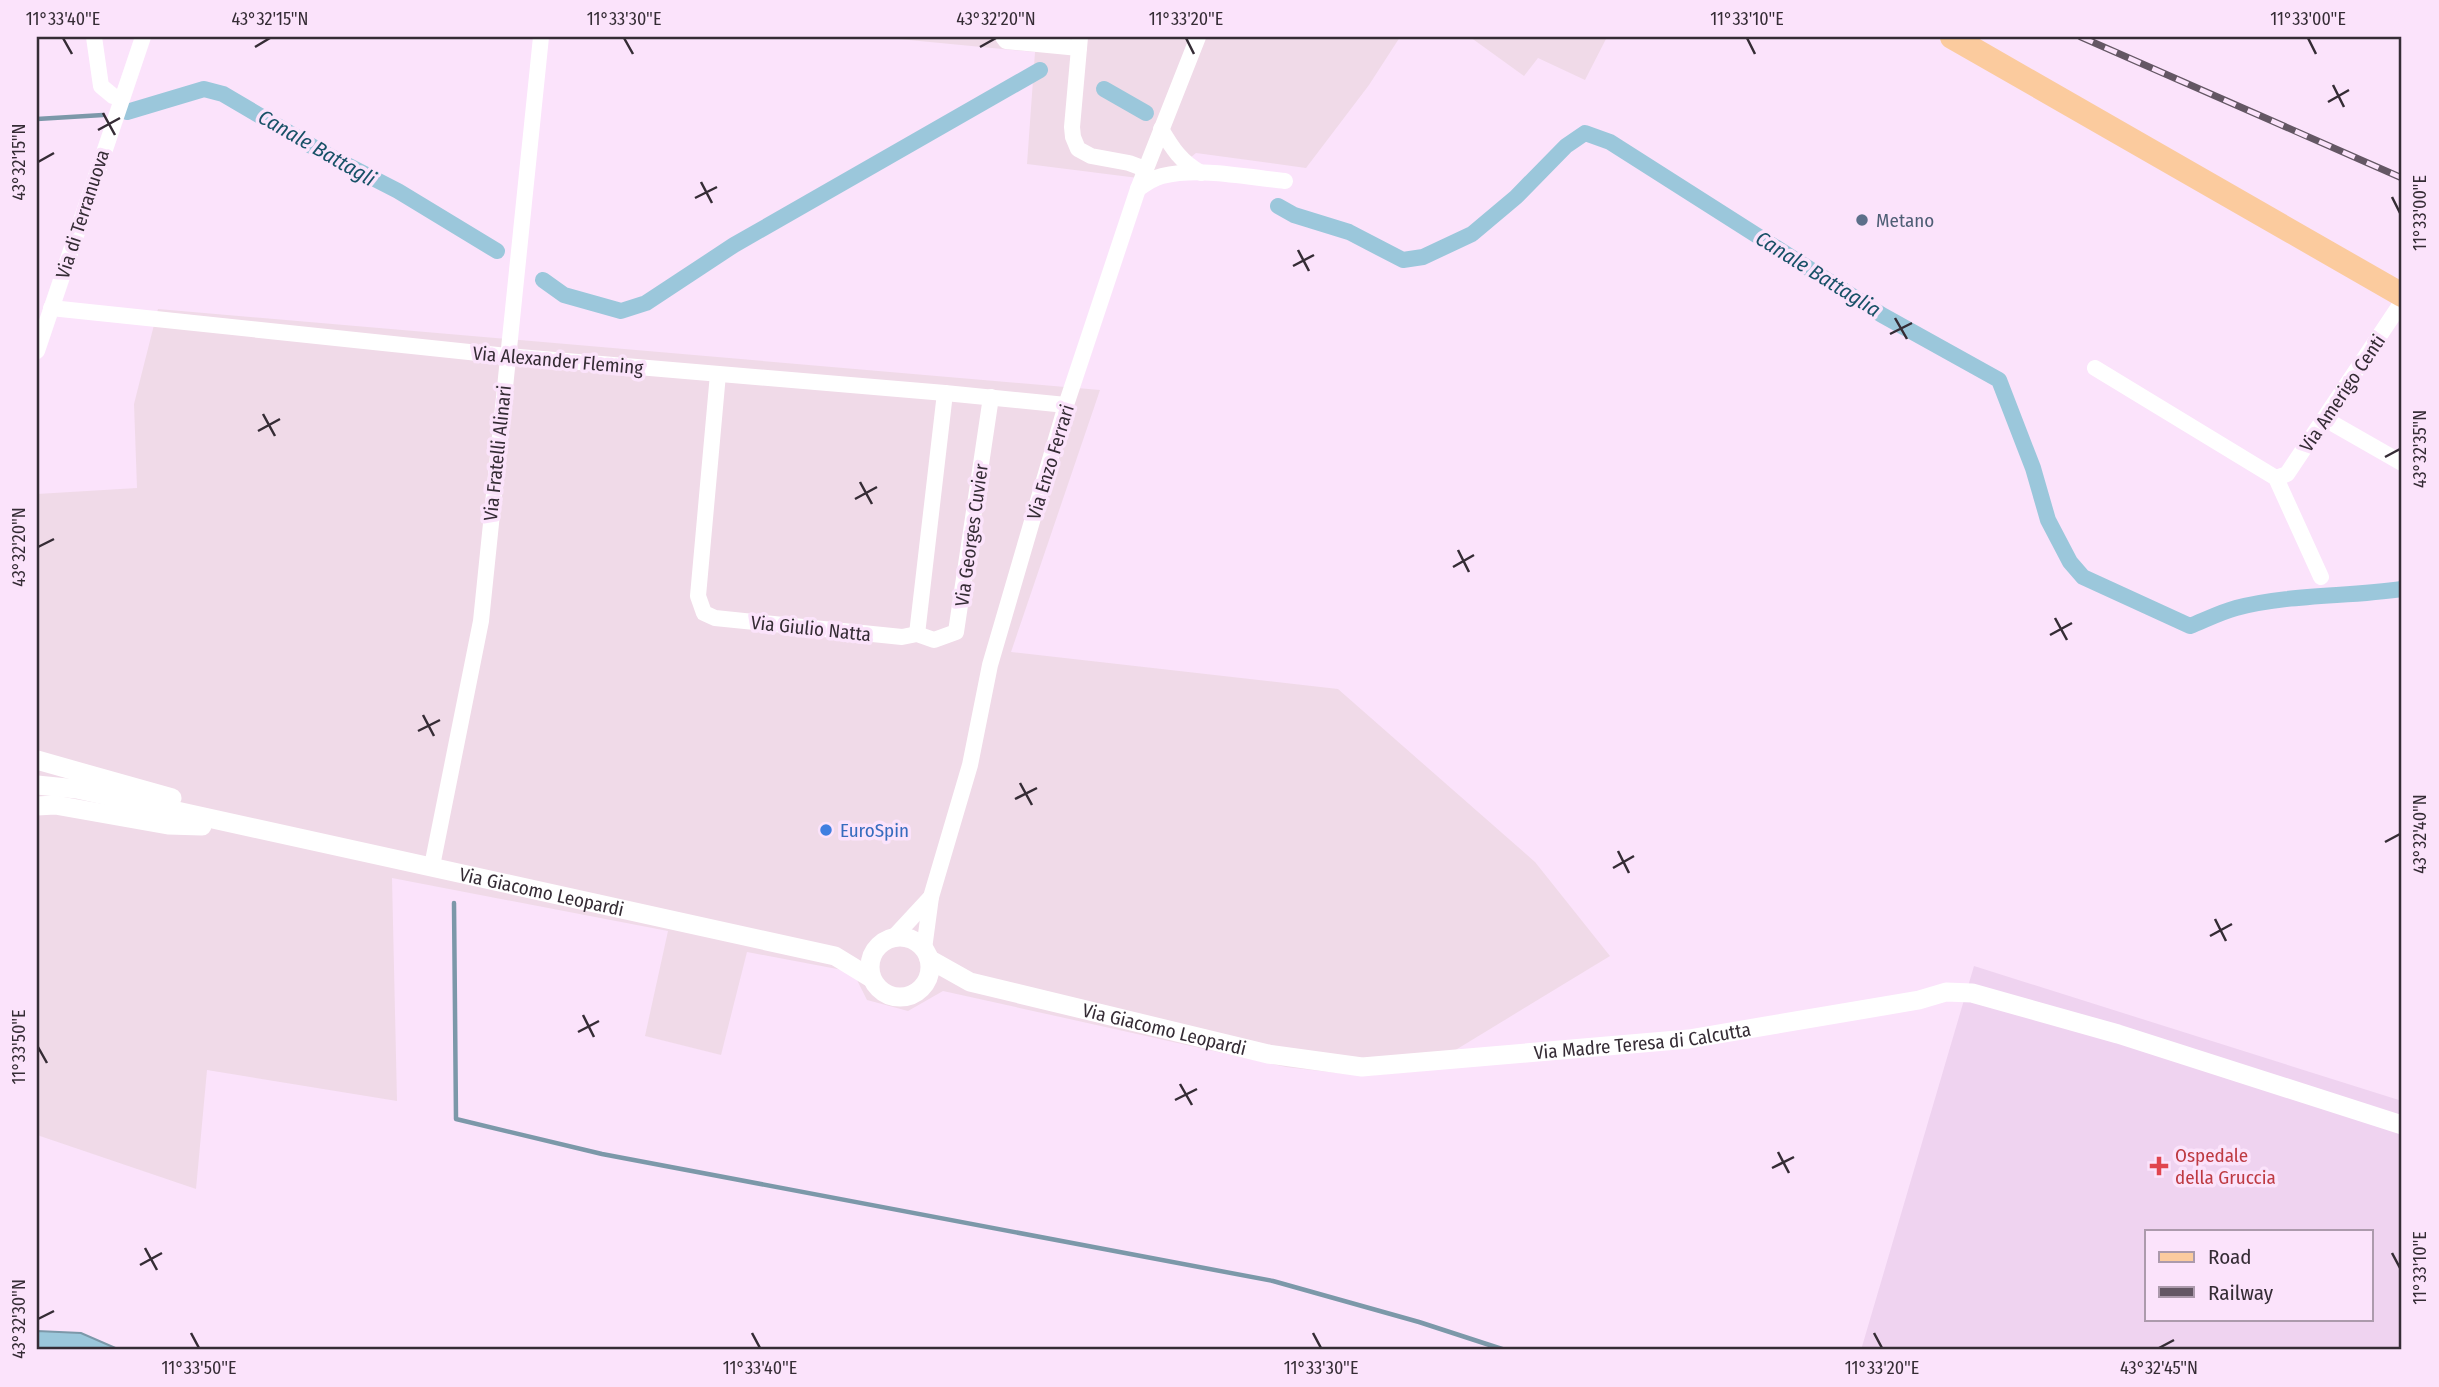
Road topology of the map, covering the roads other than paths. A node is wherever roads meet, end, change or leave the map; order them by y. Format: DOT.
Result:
graph roads {
  1 [pos="94,37"];
  2 [pos="143,37"];
  3 [pos="541,37"];
  4 [pos="1003,37"];
  5 [pos="1198,37"];
  6 [pos="1952,37"];
  7 [pos="1080,42"];
  8 [pos="121,98"];
  9 [pos="1161,129"];
  10 [pos="1145,169"];
  11 [pos="1201,173"];
  12 [pos="1285,181"];
  13 [pos="1138,189"];
  14 [pos="2402,295"];
  15 [pos="2402,302"];
  16 [pos="51,308"];
  17 [pos="37,351"];
  18 [pos="506,356"];
  19 [pos="2095,368"];
  20 [pos="718,374"];
  21 [pos="945,393"];
  22 [pos="991,397"];
  23 [pos="1066,405"];
  24 [pos="2325,419"];
  25 [pos="2402,463"];
  26 [pos="2276,478"];
  27 [pos="2321,577"];
  28 [pos="917,634"];
  29 [pos="37,760"];
  30 [pos="37,785"];
  31 [pos="37,806"];
  32 [pos="248,828"];
  33 [pos="432,866"];
  34 [pos="931,897"];
  35 [pos="886,942"];
  36 [pos="927,954"];
  37 [pos="835,956"];
  38 [pos="871,978"];
  39 [pos="970,982"];
  40 [pos="924,986"];
  41 [pos="1362,1067"];
  42 [pos="2402,1125"];
  1 -- 8 [label="street"];
  2 -- 8 [label="street, Via di Terranuova"];
  3 -- 18 [label="street, Via Fratelli Alinari"];
  4 -- 7 [label="street"];
  5 -- 9 [label="street, Via Enzo Ferrari"];
  6 -- 14 [label="main road"];
  7 -- 10 [label="street"];
  8 -- 16 [label="street, Via di Terranuova"];
  9 -- 10 [label="street, Via Enzo Ferrari"];
  9 -- 11 [label="street"];
  10 -- 13 [label="street, Via Enzo Ferrari"];
  11 -- 12 [label="street"];
  11 -- 13 [label="street"];
  13 -- 23 [label="street, Via Enzo Ferrari"];
  15 -- 24 [label="street, Via Amerigo Centi"];
  16 -- 17 [label="street, Via di Terranuova"];
  16 -- 18 [label="street, Via Alexander Fleming"];
  18 -- 20 [label="street, Via Alexander Fleming"];
  18 -- 33 [label="street, Via Fratelli Alinari"];
  19 -- 26 [label="street"];
  20 -- 21 [label="street, Via Alexander Fleming"];
  20 -- 28 [label="street, Via Giulio Natta"];
  21 -- 22 [label="street, Via Alexander Fleming"];
  21 -- 28 [label="street"];
  22 -- 23 [label="street, Via Alexander Fleming"];
  22 -- 28 [label="street, Via Georges Cuvier"];
  23 -- 34 [label="street, Via Enzo Ferrari"];
  24 -- 25 [label="street"];
  24 -- 26 [label="street, Via Amerigo Centi"];
  26 -- 27 [label="street"];
  29 -- 32 [label="street, Via Giacomo Leopardi"];
  30 -- 32 [label="street, Via Giacomo Leopardi"];
  31 -- 32 [label="street, Via Giacomo Leopardi"];
  32 -- 33 [label="street, Via Giacomo Leopardi"];
  33 -- 37 [label="street, Via Giacomo Leopardi"];
  34 -- 35 [label="street"];
  34 -- 36 [label="street, Via Enzo Ferrari"];
  35 -- 36 [label="street, Via Giacomo Leopardi"];
  35 -- 37 [label="street, Via Giacomo Leopardi"];
  35 -- 38 [label="street"];
  36 -- 39 [label="street, Via Giacomo Leopardi"];
  36 -- 40 [label="street"];
  37 -- 38 [label="street, Via Giacomo Leopardi"];
  38 -- 40 [label="street, Via Giacomo Leopardi"];
  39 -- 40 [label="street, Via Giacomo Leopardi"];
  39 -- 41 [label="street, Via Giacomo Leopardi"];
  41 -- 42 [label="street, Via Madre Teresa di Calcutta"];
}
